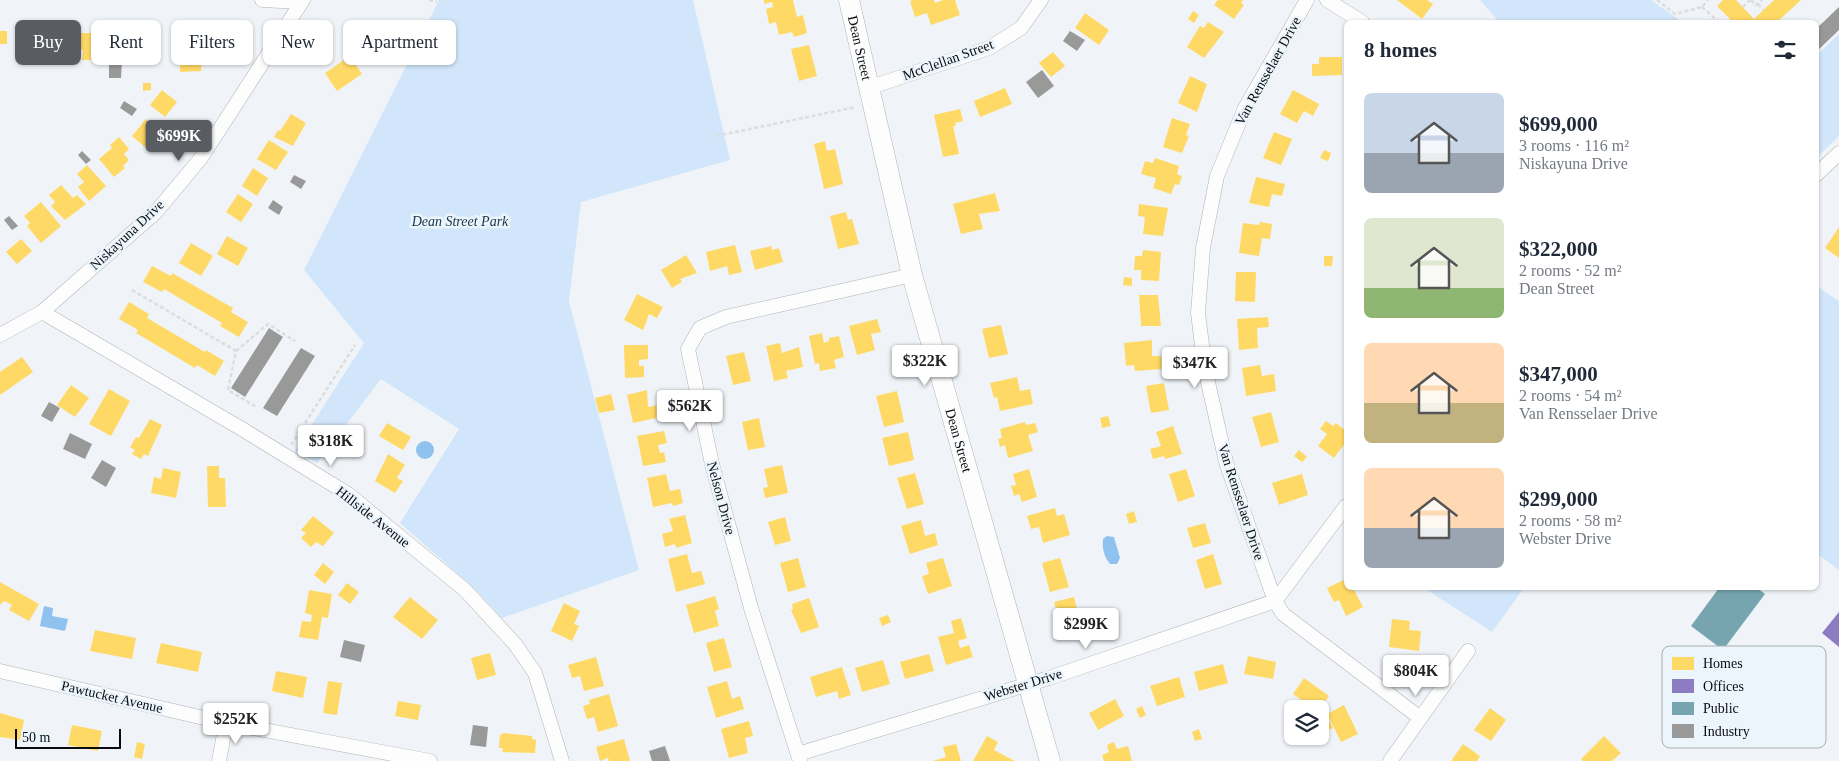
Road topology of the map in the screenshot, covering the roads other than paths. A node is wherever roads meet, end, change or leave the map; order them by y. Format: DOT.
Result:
graph roads {
  1 [pos="262,0"];
  2 [pos="849,0"];
  3 [pos="1041,0"];
  4 [pos="1307,0"];
  5 [pos="1327,0"];
  6 [pos="302,1"];
  7 [pos="1359,20"];
  8 [pos="870,96"];
  9 [pos="1839,153"];
  10 [pos="1819,173"];
  11 [pos="912,275"];
  12 [pos="42,312"];
  13 [pos="0,335"];
  14 [pos="1344,509"];
  15 [pos="1275,601"];
  16 [pos="1468,651"];
  17 [pos="0,671"];
  18 [pos="1027,685"];
  19 [pos="1419,717"];
  20 [pos="226,724"];
  21 [pos="799,757"];
  22 [pos="219,761"];
  23 [pos="430,761"];
  24 [pos="562,761"];
  25 [pos="1050,761"];
  26 [pos="1390,761"];
  1 -- 6 [label="street"];
  2 -- 8 [label="street, Dean Street"];
  3 -- 8 [label="street, McClellan Street"];
  4 -- 15 [label="street, Van Rensselaer Drive"];
  5 -- 7 [label="street"];
  6 -- 12 [label="street, Niskayuna Drive"];
  8 -- 11 [label="street, Dean Street"];
  9 -- 10 [label="street"];
  11 -- 18 [label="street, Dean Street"];
  11 -- 21 [label="street, Nelson Drive"];
  12 -- 13 [label="street"];
  12 -- 24 [label="street, Hillside Avenue"];
  14 -- 15 [label="street"];
  15 -- 18 [label="street, Webster Drive"];
  15 -- 19 [label="street, Van Rensselaer Drive"];
  16 -- 19 [label="street"];
  17 -- 20 [label="street, Pawtucket Avenue"];
  18 -- 21 [label="street, Webster Drive"];
  18 -- 25 [label="street, Dean Street"];
  19 -- 26 [label="street"];
  20 -- 22 [label="street"];
  20 -- 23 [label="street, Pawtucket Avenue"];
}
